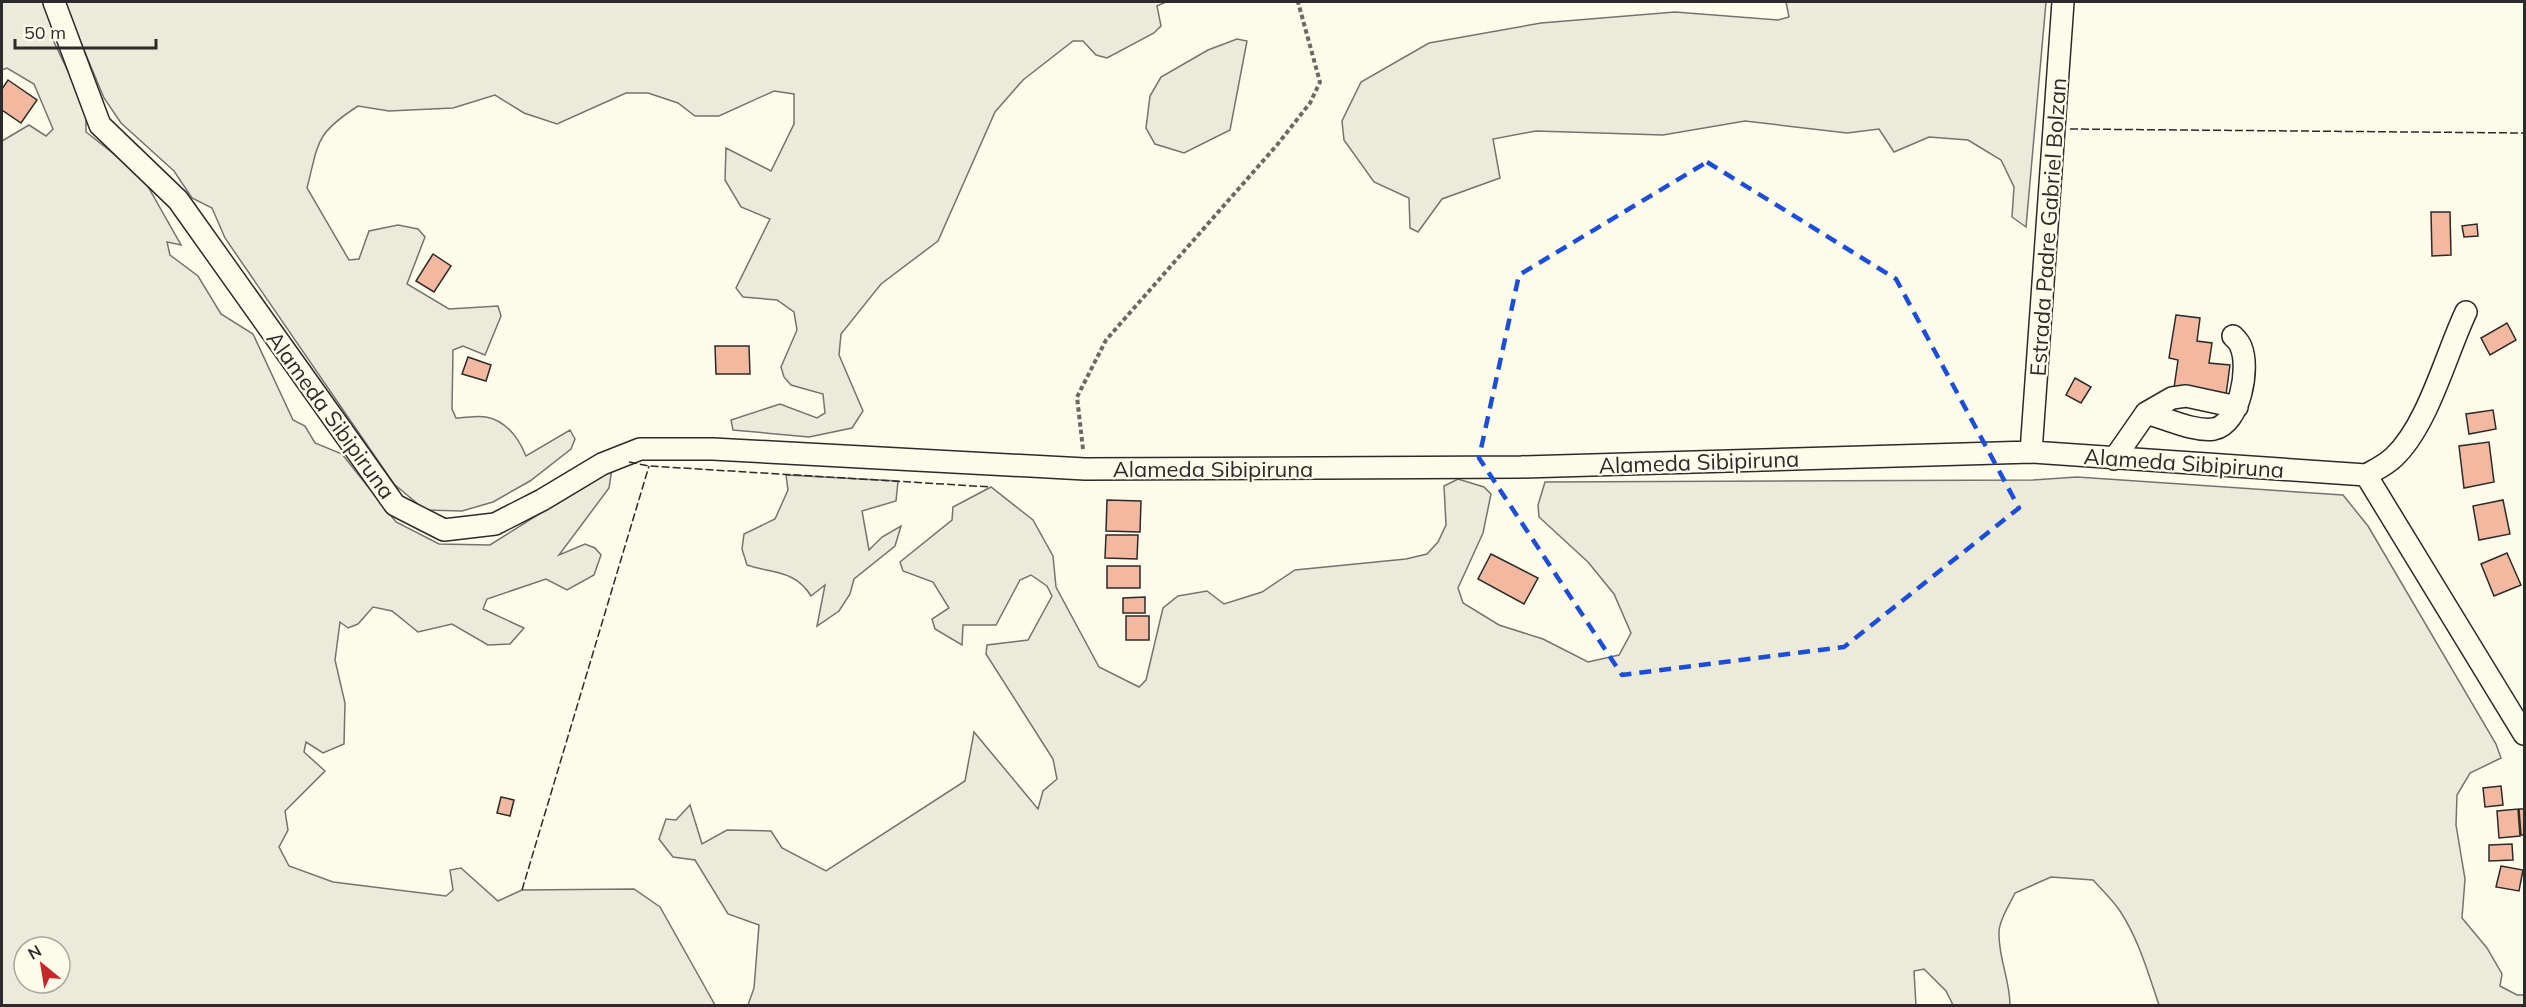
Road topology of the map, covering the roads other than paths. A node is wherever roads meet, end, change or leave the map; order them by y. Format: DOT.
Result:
graph roads {
  1 [pos="54,2"];
  2 [pos="2063,2"];
  3 [pos="2466,312"];
  4 [pos="2233,336"];
  5 [pos="2031,452"];
  6 [pos="2114,459"];
  7 [pos="2366,475"];
  8 [pos="2524,734"];
  1 -- 5 [label="street, Alameda Sibipiruna"];
  2 -- 5 [label="street, Estrada Padre Gabriel Bolzan"];
  3 -- 7 [label="street"];
  4 -- 6 [label="street"];
  5 -- 6 [label="street, Alameda Sibipiruna"];
  6 -- 7 [label="street, Alameda Sibipiruna"];
  7 -- 8 [label="street"];
}
